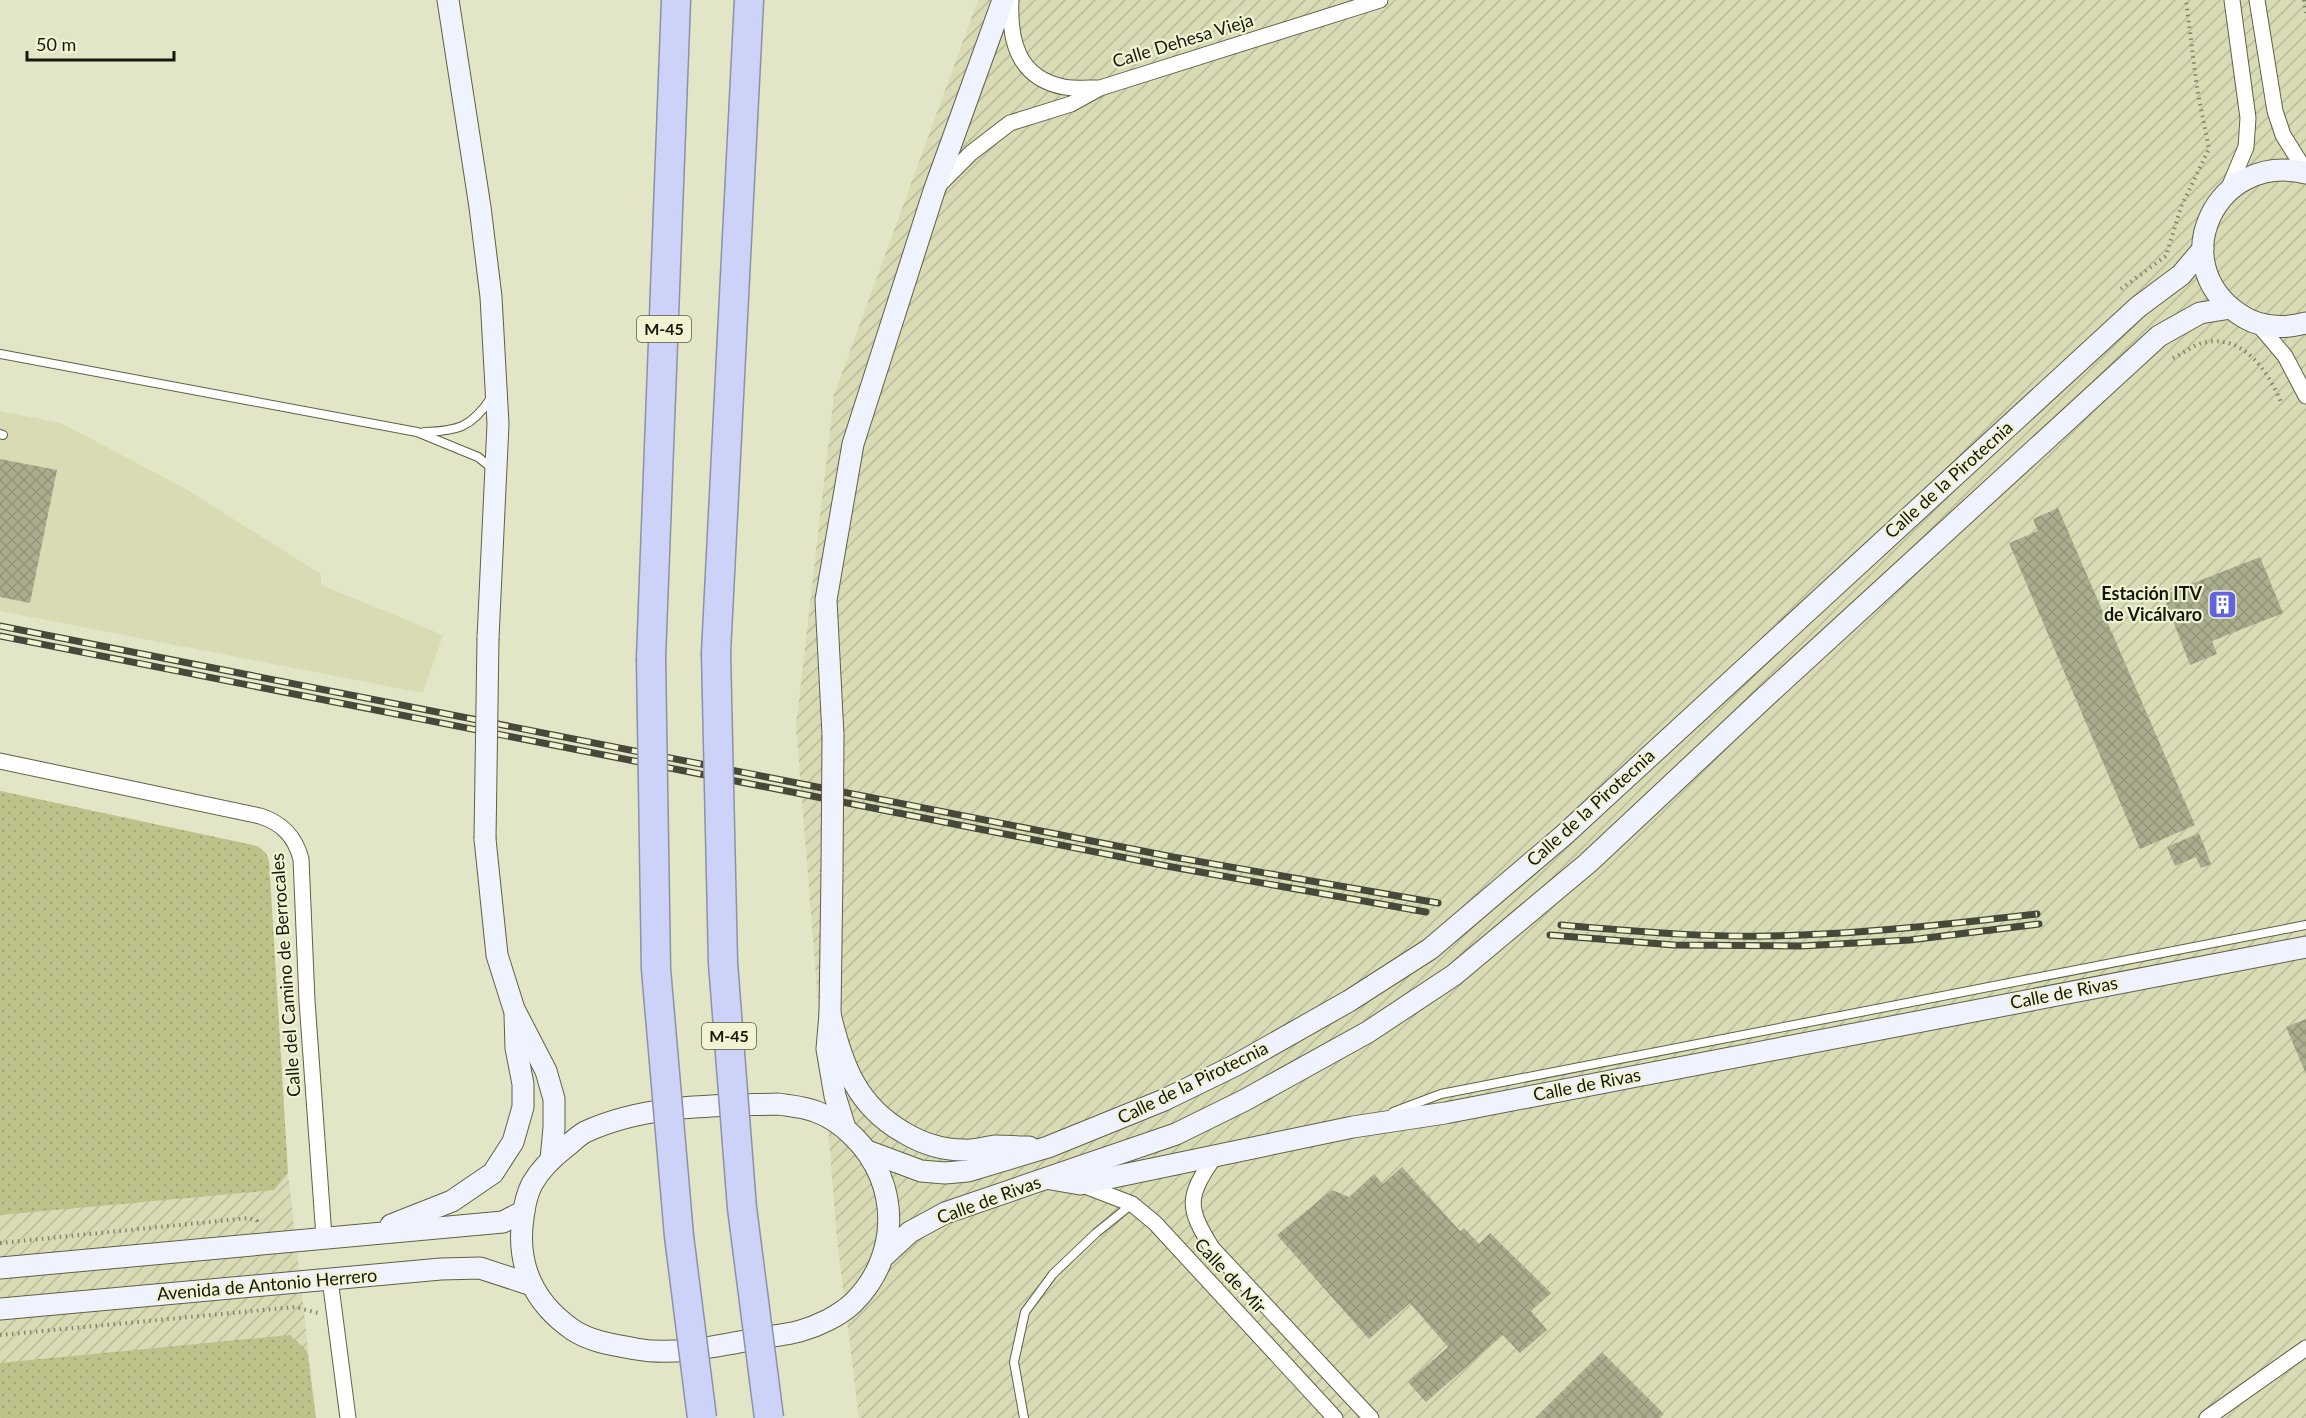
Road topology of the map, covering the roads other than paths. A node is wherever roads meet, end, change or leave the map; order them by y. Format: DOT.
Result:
graph roads {
  1 [pos="448,0"];
  2 [pos="1003,0"];
  3 [pos="1011,0"];
  4 [pos="1380,0"];
  5 [pos="2232,0"];
  6 [pos="2257,0"];
  7 [pos="676,2"];
  8 [pos="749,4"];
  9 [pos="1100,88"];
  10 [pos="2306,173"];
  11 [pos="2228,190"];
  12 [pos="934,191"];
  13 [pos="2203,249"];
  14 [pos="2231,308"];
  15 [pos="2257,323"];
  16 [pos="2306,323"];
  17 [pos="0,354"];
  18 [pos="495,392"];
  19 [pos="2306,396"];
  20 [pos="417,432"];
  21 [pos="496,472"];
  22 [pos="0,761"];
  23 [pos="2306,925"];
  24 [pos="2306,947"];
  25 [pos="514,1009"];
  26 [pos="830,1014"];
  27 [pos="1353,1127"];
  28 [pos="845,1128"];
  29 [pos="1047,1147"];
  30 [pos="870,1152"];
  31 [pos="1215,1156"];
  32 [pos="551,1159"];
  33 [pos="1048,1179"];
  34 [pos="1080,1184"];
  35 [pos="1131,1204"];
  36 [pos="524,1210"];
  37 [pos="371,1233"];
  38 [pos="324,1237"];
  39 [pos="884,1256"];
  40 [pos="0,1268"];
  41 [pos="330,1279"];
  42 [pos="532,1285"];
  43 [pos="0,1309"];
  44 [pos="2306,1347"];
  45 [pos="348,1418"];
  46 [pos="702,1418"];
  47 [pos="769,1418"];
  48 [pos="1024,1418"];
  49 [pos="1335,1418"];
  50 [pos="1371,1418"];
  51 [pos="2207,1418"];
  1 -- 18 [label="main road"];
  2 -- 12 [label="main road"];
  3 -- 9 [label="street, Calle Dehesa Vieja"];
  4 -- 9 [label="street, Calle Dehesa Vieja"];
  5 -- 11 [label="street"];
  6 -- 10 [label="street"];
  7 -- 46 [label="highway, M-45, bridge"];
  8 -- 47 [label="highway, M-45, bridge"];
  9 -- 12 [label="street, Calle Dehesa Vieja"];
  10 -- 11 [label="main road"];
  11 -- 13 [label="main road"];
  12 -- 26 [label="main road, bridge"];
  13 -- 14 [label="main road"];
  13 -- 29 [label="main road, Calle de la Pirotecnia"];
  14 -- 15 [label="main road"];
  14 -- 33 [label="main road, Calle de la Pirotecnia"];
  15 -- 16 [label="main road"];
  15 -- 19 [label="street"];
  17 -- 20 [label="lane"];
  18 -- 20 [label="lane"];
  18 -- 21 [label="main road"];
  20 -- 21 [label="lane"];
  21 -- 25 [label="main road, bridge"];
  22 -- 38 [label="street, Calle del Camino de Berrocales"];
  23 -- 27 [label="lane"];
  24 -- 27 [label="main road, Calle de Rivas"];
  25 -- 32 [label="main road"];
  25 -- 37 [label="main road"];
  26 -- 28 [label="main road"];
  26 -- 29 [label="main road"];
  27 -- 31 [label="main road, Calle de Rivas"];
  28 -- 30 [label="main road"];
  28 -- 32 [label="main road"];
  29 -- 30 [label="main road, Calle de la Pirotecnia"];
  30 -- 39 [label="main road"];
  31 -- 34 [label="main road, Calle de Rivas"];
  31 -- 50 [label="street, Calle de Mir"];
  32 -- 36 [label="main road"];
  33 -- 34 [label="main road, Calle de Rivas"];
  33 -- 39 [label="main road, Calle de Rivas"];
  34 -- 35 [label="street, Calle de Mir"];
  35 -- 48 [label="lane"];
  35 -- 49 [label="street, Calle de Mir"];
  36 -- 37 [label="main road"];
  36 -- 42 [label="main road"];
  37 -- 38 [label="main road"];
  38 -- 40 [label="main road"];
  39 -- 42 [label="main road"];
  41 -- 42 [label="main road, Avenida de Antonio Herrero"];
  41 -- 43 [label="main road, Avenida de Antonio Herrero"];
  41 -- 45 [label="street"];
  44 -- 51 [label="street"];
}
